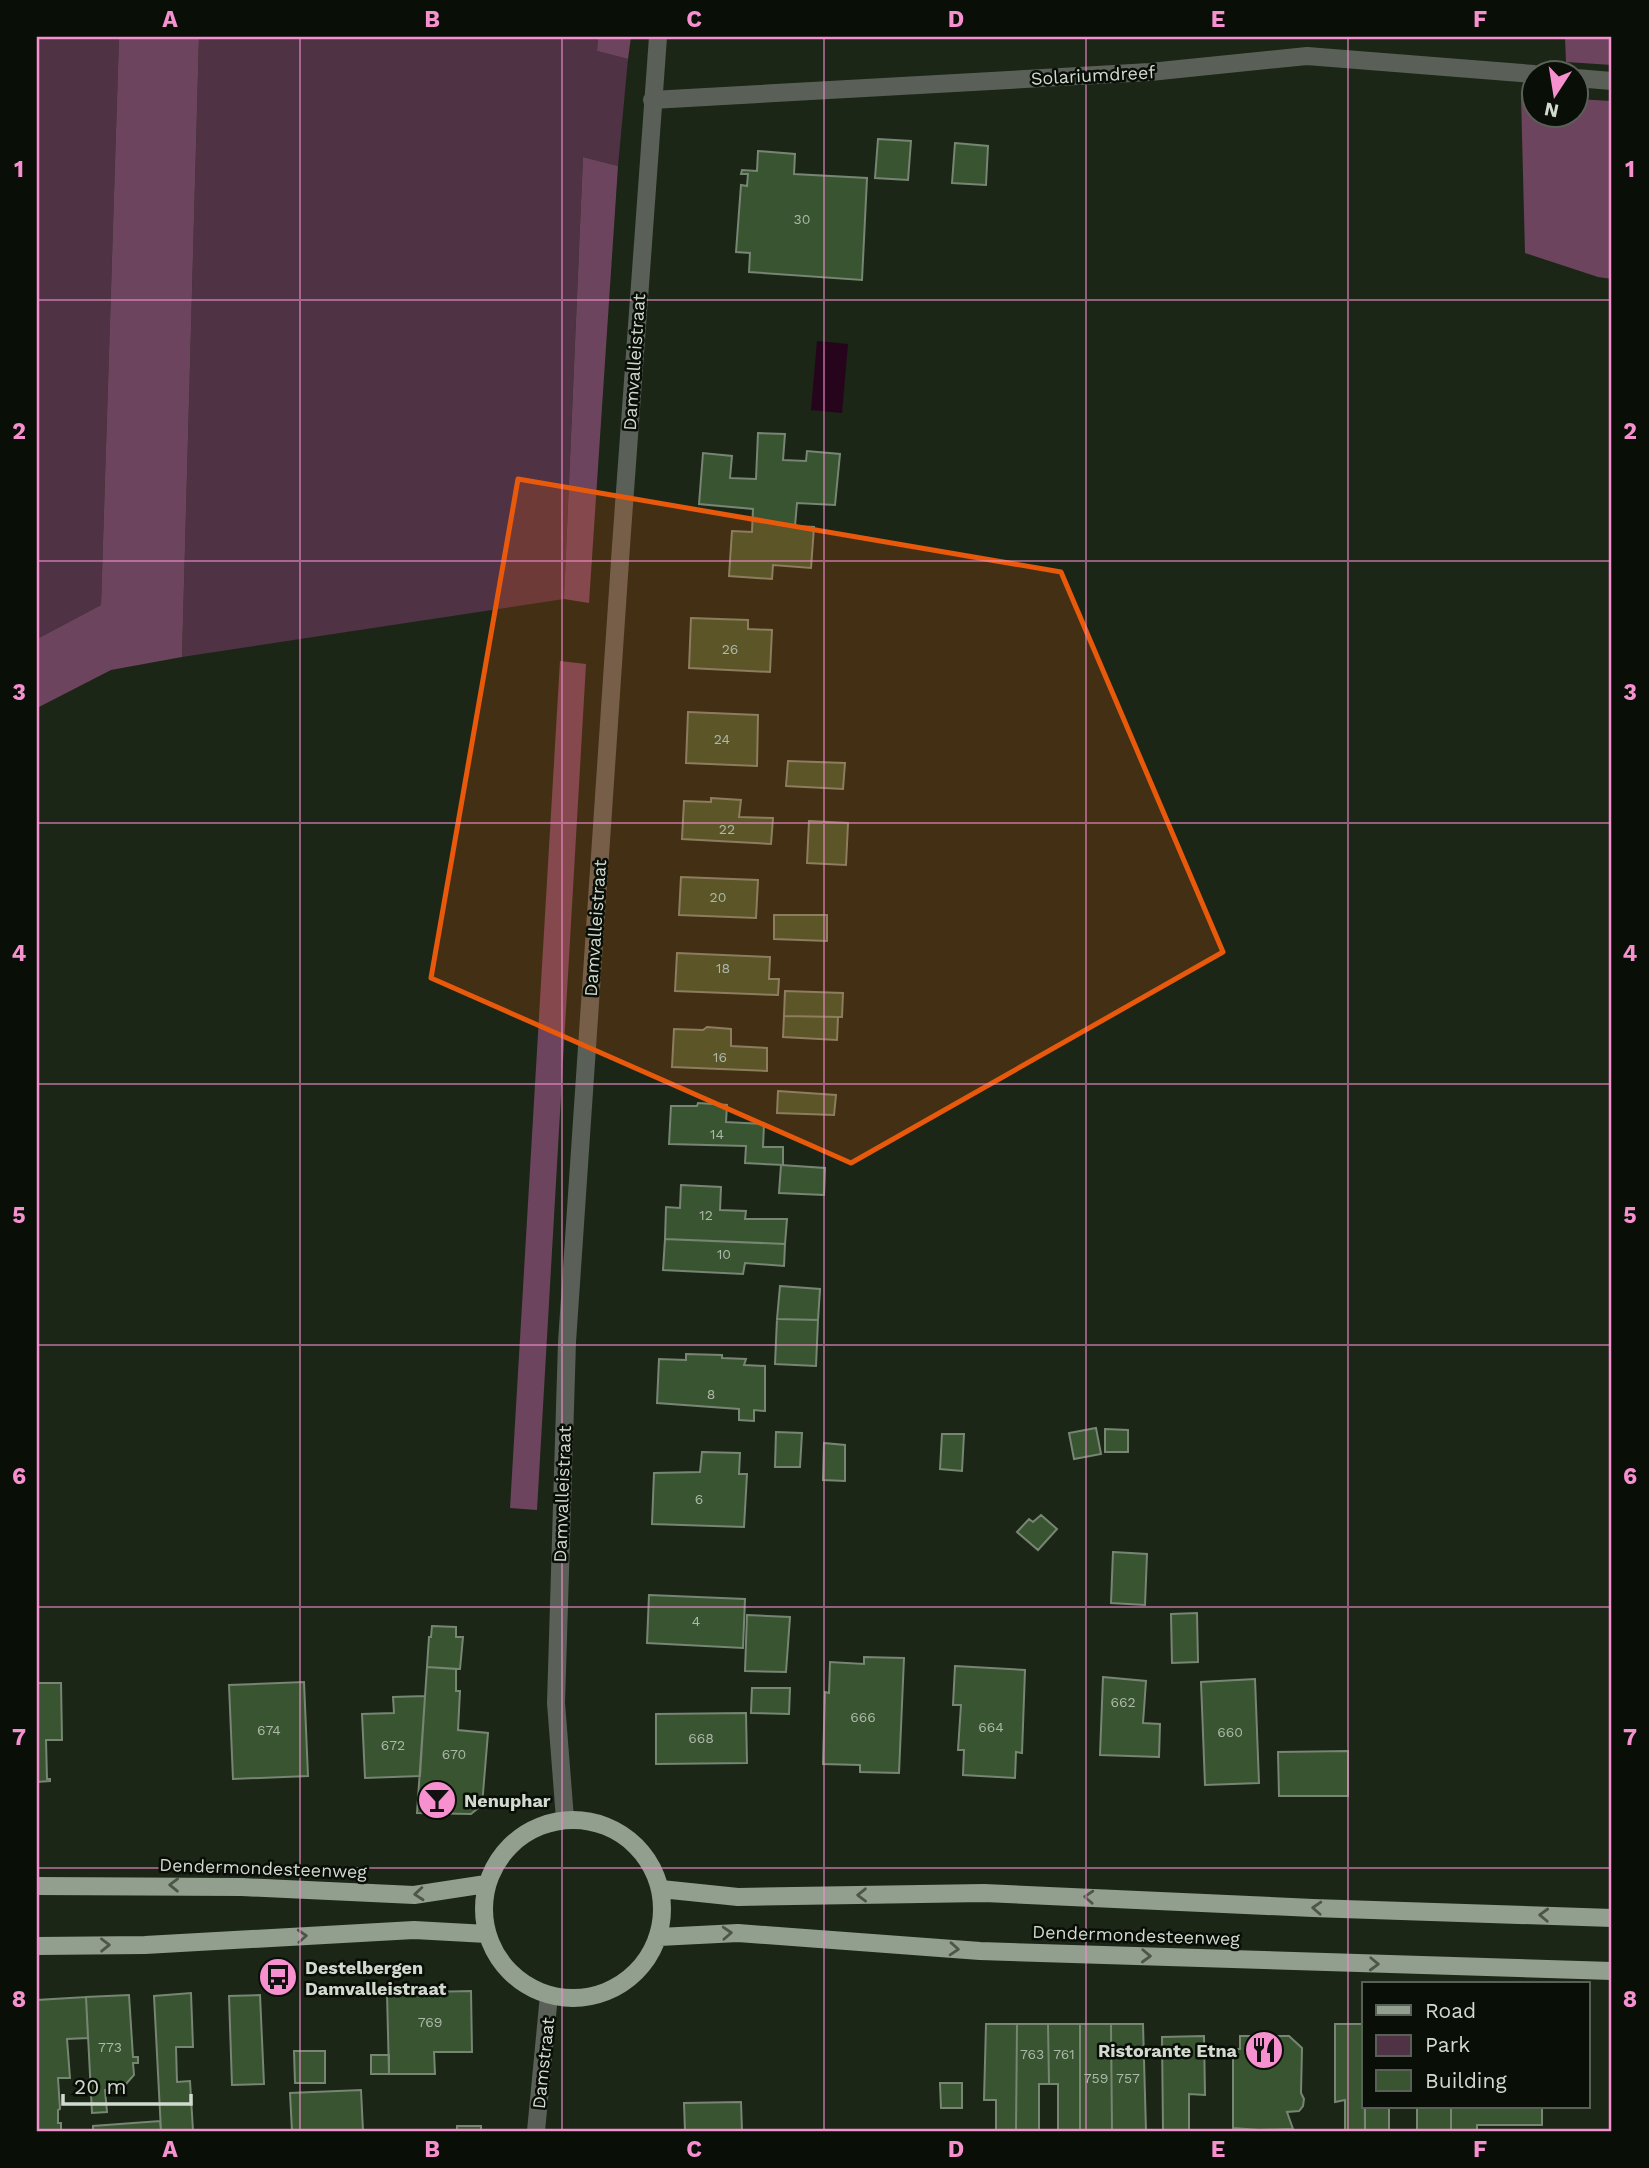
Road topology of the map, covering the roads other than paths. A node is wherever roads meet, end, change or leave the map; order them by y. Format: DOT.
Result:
graph roads {
  1 [pos="658,37"];
  2 [pos="1520,73"];
  3 [pos="1590,79"];
  4 [pos="1612,80"];
  5 [pos="652,100"];
  6 [pos="565,1819"];
  7 [pos="486,1884"];
  8 [pos="37,1886"];
  9 [pos="661,1889"];
  10 [pos="1612,1918"];
  11 [pos="487,1934"];
  12 [pos="659,1937"];
  13 [pos="37,1946"];
  14 [pos="1612,1971"];
  15 [pos="549,1995"];
  16 [pos="536,2131"];
  1 -- 5 [label="street, Damvalleistraat"];
  2 -- 5 [label="street, Solariumdreef"];
  3 -- 4 [label="street"];
  5 -- 6 [label="street, Damvalleistraat"];
  6 -- 7 [label="main road"];
  6 -- 9 [label="main road"];
  7 -- 8 [label="main road, Dendermondesteenweg, one-way"];
  7 -- 11 [label="main road"];
  10 -- 9 [label="main road, Dendermondesteenweg, one-way"];
  9 -- 12 [label="main road"];
  13 -- 11 [label="main road, one-way"];
  11 -- 15 [label="main road"];
  12 -- 14 [label="main road, Dendermondesteenweg, one-way"];
  12 -- 15 [label="main road"];
  15 -- 16 [label="street, Damstraat"];
}
